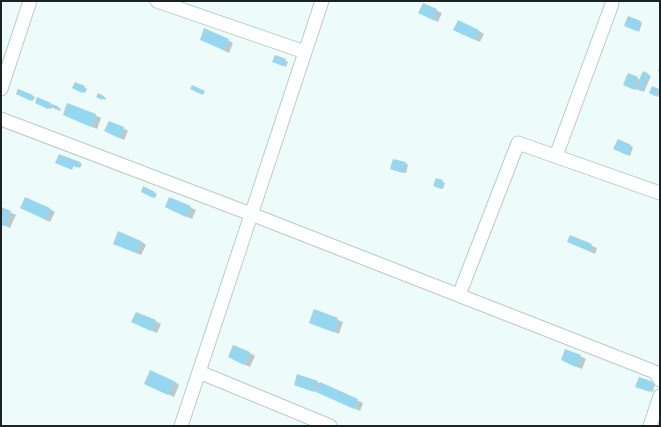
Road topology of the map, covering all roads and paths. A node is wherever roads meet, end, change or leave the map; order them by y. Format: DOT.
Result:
graph roads {
  1 [pos="30,1"];
  2 [pos="158,1"];
  3 [pos="322,1"];
  4 [pos="612,4"];
  5 [pos="305,52"];
  6 [pos="1,88"];
  7 [pos="1,119"];
  8 [pos="556,156"];
  9 [pos="660,193"];
  10 [pos="251,214"];
  11 [pos="459,295"];
  12 [pos="198,372"];
  13 [pos="660,380"];
  14 [pos="660,396"];
  15 [pos="180,426"];
  16 [pos="330,426"];
  17 [pos="650,426"];
  1 -- 6 [label="street"];
  2 -- 5 [label="street"];
  3 -- 5 [label="street"];
  4 -- 8 [label="street"];
  5 -- 10 [label="street"];
  7 -- 10 [label="street"];
  8 -- 9 [label="street"];
  8 -- 11 [label="street"];
  10 -- 11 [label="street"];
  10 -- 12 [label="street"];
  11 -- 13 [label="street"];
  12 -- 15 [label="street"];
  12 -- 16 [label="street"];
  14 -- 17 [label="street"];
}
